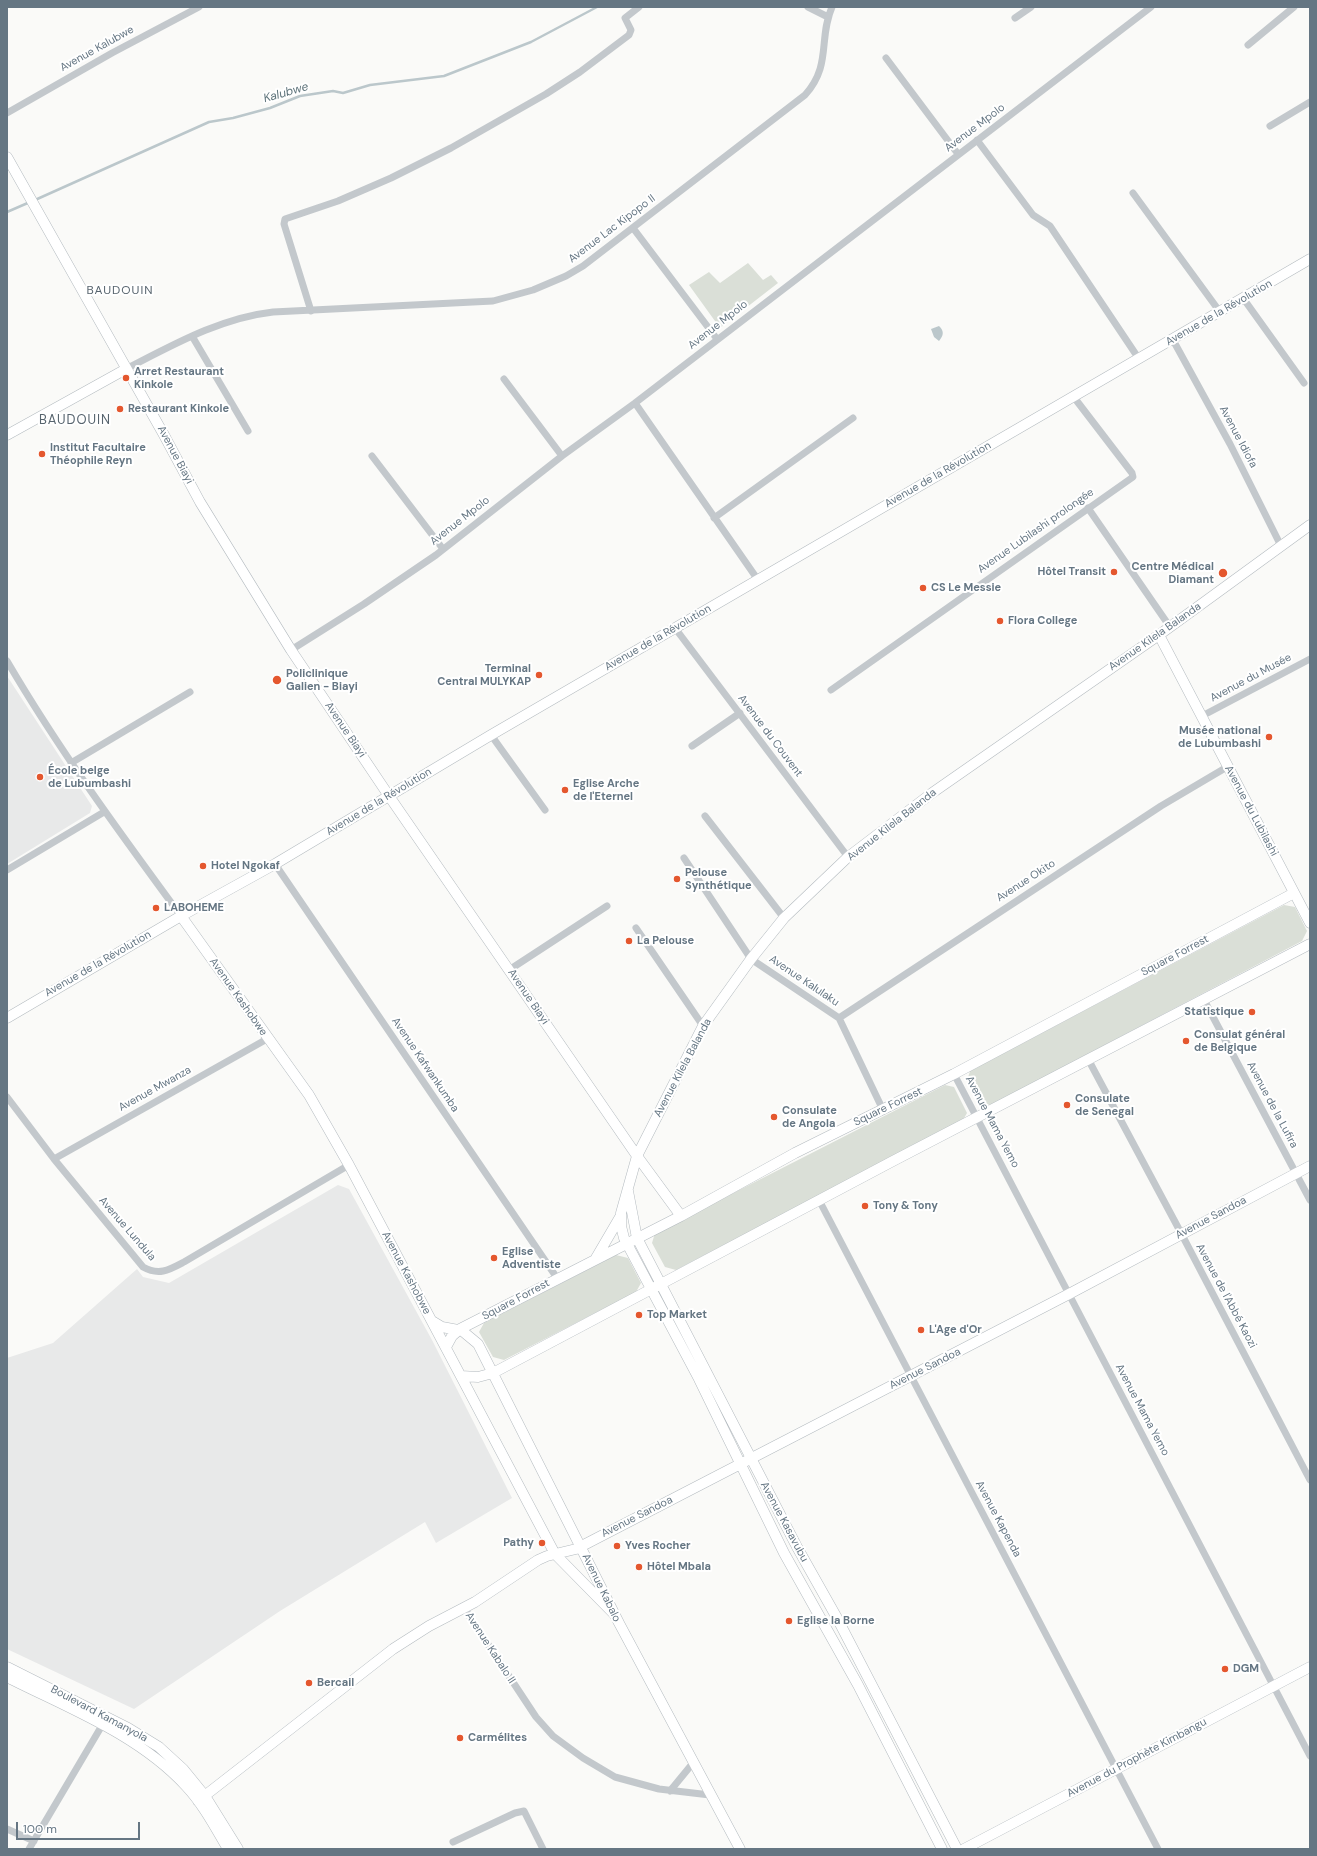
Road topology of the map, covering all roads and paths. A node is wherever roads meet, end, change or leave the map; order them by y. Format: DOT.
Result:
graph roads {
  1 [pos="200,7"];
  2 [pos="639,7"];
  3 [pos="808,7"];
  4 [pos="832,7"];
  5 [pos="1031,7"];
  6 [pos="1151,7"];
  7 [pos="1294,7"];
  8 [pos="828,17"];
  9 [pos="1016,18"];
  10 [pos="1248,45"];
  11 [pos="886,58"];
  12 [pos="1310,102"];
  13 [pos="7,113"];
  14 [pos="1270,126"];
  15 [pos="977,140"];
  16 [pos="958,154"];
  17 [pos="7,157"];
  18 [pos="1134,193"];
  19 [pos="633,228"];
  20 [pos="1310,259"];
  21 [pos="1243,298"];
  22 [pos="311,311"];
  23 [pos="1220,312"];
  24 [pos="192,336"];
  25 [pos="717,339"];
  26 [pos="1173,340"];
  27 [pos="1139,359"];
  28 [pos="126,369"];
  29 [pos="504,379"];
  30 [pos="1304,382"];
  31 [pos="1073,396"];
  32 [pos="635,403"];
  33 [pos="853,418"];
  34 [pos="248,431"];
  35 [pos="7,435"];
  36 [pos="372,456"];
  37 [pos="562,456"];
  38 [pos="1088,508"];
  39 [pos="714,518"];
  40 [pos="1310,525"];
  41 [pos="1281,546"];
  42 [pos="444,549"];
  43 [pos="758,580"];
  44 [pos="1170,627"];
  45 [pos="675,628"];
  46 [pos="1159,635"];
  47 [pos="291,650"];
  48 [pos="1310,659"];
  49 [pos="7,661"];
  50 [pos="831,690"];
  51 [pos="190,692"];
  52 [pos="740,713"];
  53 [pos="1202,716"];
  54 [pos="491,735"];
  55 [pos="692,746"];
  56 [pos="71,763"];
  57 [pos="1227,766"];
  58 [pos="389,796"];
  59 [pos="545,810"];
  60 [pos="104,812"];
  61 [pos="705,816"];
  62 [pos="848,857"];
  63 [pos="684,858"];
  64 [pos="275,864"];
  65 [pos="7,870"];
  66 [pos="1294,893"];
  67 [pos="607,906"];
  68 [pos="180,916"];
  69 [pos="784,918"];
  70 [pos="1310,923"];
  71 [pos="636,928"];
  72 [pos="1310,944"];
  73 [pos="751,959"];
  74 [pos="510,970"];
  75 [pos="1204,1000"];
  76 [pos="7,1018"];
  77 [pos="839,1018"];
  78 [pos="703,1026"];
  79 [pos="267,1039"];
  80 [pos="1088,1059"];
  81 [pos="954,1074"];
  82 [pos="7,1097"];
  83 [pos="883,1110"];
  84 [pos="978,1118"];
  85 [pos="637,1156"];
  86 [pos="54,1159"];
  87 [pos="349,1165"];
  88 [pos="1310,1166"];
  89 [pos="1296,1173"];
  90 [pos="628,1190"];
  91 [pos="819,1200"];
  92 [pos="1310,1200"];
  93 [pos="680,1216"];
  94 [pos="620,1217"];
  95 [pos="1181,1233"];
  96 [pos="637,1238"];
  97 [pos="627,1244"];
  98 [pos="595,1260"];
  99 [pos="557,1278"];
  100 [pos="661,1284"];
  101 [pos="651,1289"];
  102 [pos="1069,1294"];
  103 [pos="431,1320"];
  104 [pos="459,1330"];
  105 [pos="446,1347"];
  106 [pos="493,1373"];
  107 [pos="462,1376"];
  108 [pos="910,1376"];
  109 [pos="746,1461"];
  110 [pos="1310,1480"];
  111 [pos="580,1546"];
  112 [pos="555,1554"];
  113 [pos="464,1608"];
  114 [pos="614,1614"];
  115 [pos="7,1667"];
  116 [pos="1310,1667"];
  117 [pos="7,1677"];
  118 [pos="1274,1686"];
  119 [pos="105,1721"];
  120 [pos="1310,1756"];
  121 [pos="693,1763"];
  122 [pos="1116,1769"];
  123 [pos="670,1791"];
  124 [pos="710,1795"];
  125 [pos="202,1799"];
  126 [pos="7,1830"];
  127 [pos="34,1841"];
  128 [pos="453,1842"];
  129 [pos="29,1849"];
  130 [pos="228,1849"];
  131 [pos="238,1849"];
  132 [pos="543,1849"];
  133 [pos="740,1849"];
  134 [pos="942,1849"];
  135 [pos="957,1849"];
  136 [pos="964,1849"];
  137 [pos="1158,1849"];
  1 -- 13 [label="street, Avenue Kalubwe"];
  2 -- 22 [label="street"];
  3 -- 8 [label="street"];
  4 -- 8 [label="street, Avenue Lac Kipopo II"];
  5 -- 9 [label="street"];
  6 -- 15 [label="street, Avenue Mpolo"];
  7 -- 10 [label="street"];
  8 -- 19 [label="street, Avenue Lac Kipopo II"];
  11 -- 16 [label="street"];
  12 -- 14 [label="street"];
  15 -- 16 [label="street, Avenue Mpolo"];
  15 -- 27 [label="street"];
  16 -- 25 [label="street, Avenue Mpolo"];
  17 -- 28 [label="street, Avenue Biayi"];
  18 -- 23 [label="street"];
  19 -- 22 [label="street, Avenue Lac Kipopo II"];
  19 -- 25 [label="street"];
  20 -- 21 [label="street, Avenue de la Révolution"];
  21 -- 23 [label="street, Avenue de la Révolution"];
  21 -- 30 [label="street"];
  22 -- 24 [label="street, Avenue Lac Kipopo II"];
  23 -- 26 [label="street, Avenue de la Révolution"];
  24 -- 28 [label="street, Avenue Lac Kipopo II"];
  24 -- 34 [label="street"];
  25 -- 32 [label="street, Avenue Mpolo"];
  26 -- 27 [label="street, Avenue de la Révolution"];
  26 -- 41 [label="street, Avenue Idiofa"];
  27 -- 31 [label="street, Avenue de la Révolution"];
  28 -- 35 [label="street"];
  28 -- 47 [label="street, Avenue Biayi"];
  29 -- 37 [label="street"];
  31 -- 38 [label="street, Avenue Lubilashi prolongée"];
  31 -- 43 [label="street, Avenue de la Révolution"];
  32 -- 37 [label="street, Avenue Mpolo"];
  32 -- 39 [label="street"];
  33 -- 39 [label="street"];
  36 -- 42 [label="street"];
  37 -- 42 [label="street, Avenue Mpolo"];
  38 -- 44 [label="street"];
  38 -- 50 [label="street, Avenue Lubilashi prolongée"];
  39 -- 43 [label="street"];
  40 -- 41 [label="street, Avenue Kilela Balanda"];
  41 -- 44 [label="street, Avenue Kilela Balanda"];
  42 -- 47 [label="street, Avenue Mpolo"];
  43 -- 45 [label="street, Avenue de la Révolution"];
  44 -- 46 [label="street, Avenue Kilela Balanda"];
  45 -- 52 [label="street, Avenue du Couvent"];
  45 -- 54 [label="street, Avenue de la Révolution"];
  46 -- 53 [label="street, Avenue du Lubilashi"];
  46 -- 62 [label="street, Avenue Kilela Balanda"];
  47 -- 58 [label="street, Avenue Biayi"];
  48 -- 53 [label="street, Avenue du Musée"];
  49 -- 56 [label="street, Avenue Kashobwe"];
  51 -- 56 [label="street"];
  52 -- 55 [label="street"];
  52 -- 62 [label="street, Avenue du Couvent"];
  53 -- 57 [label="street, Avenue du Lubilashi"];
  54 -- 58 [label="street, Avenue de la Révolution"];
  54 -- 59 [label="street"];
  56 -- 60 [label="street, Avenue Kashobwe"];
  57 -- 66 [label="street, Avenue du Lubilashi"];
  57 -- 77 [label="street, Avenue Okito"];
  58 -- 64 [label="street, Avenue de la Révolution"];
  58 -- 74 [label="street, Avenue Biayi"];
  60 -- 65 [label="street"];
  60 -- 68 [label="street, Avenue Kashobwe"];
  61 -- 69 [label="street"];
  62 -- 69 [label="street, Avenue Kilela Balanda"];
  63 -- 73 [label="street"];
  64 -- 68 [label="street, Avenue de la Révolution"];
  64 -- 99 [label="street, Avenue Kafwankumba"];
  66 -- 70 [label="street, Avenue du Lubilashi"];
  66 -- 81 [label="street, Square Forrest"];
  67 -- 74 [label="street"];
  68 -- 76 [label="street, Avenue de la Révolution"];
  68 -- 79 [label="street, Avenue Kashobwe"];
  69 -- 73 [label="street, Avenue Kilela Balanda"];
  71 -- 78 [label="street"];
  72 -- 75 [label="street"];
  73 -- 77 [label="street, Avenue Kalulaku"];
  73 -- 78 [label="street, Avenue Kilela Balanda"];
  74 -- 85 [label="street, Avenue Biayi"];
  75 -- 80 [label="street"];
  75 -- 89 [label="street, Avenue de la Lufira"];
  77 -- 83 [label="street, Avenue Kalulaku"];
  78 -- 85 [label="street, Avenue Kilela Balanda"];
  79 -- 86 [label="street, Avenue Mwanza"];
  79 -- 87 [label="street, Avenue Kashobwe"];
  80 -- 84 [label="street"];
  80 -- 95 [label="street, Avenue de l'Abbé Kaozi"];
  81 -- 83 [label="street, Square Forrest"];
  81 -- 84 [label="street, Avenue Mama Yemo"];
  82 -- 86 [label="street, Avenue Lundula"];
  83 -- 93 [label="street, Square Forrest"];
  84 -- 91 [label="street"];
  84 -- 102 [label="street, Avenue Mama Yemo"];
  85 -- 90 [label="street, Avenue Kilela Balanda"];
  85 -- 93 [label="street, Avenue Biayi"];
  86 -- 87 [label="street, Avenue Lundula"];
  87 -- 103 [label="street, Avenue Kashobwe"];
  88 -- 89 [label="street, Avenue Sandoa"];
  89 -- 92 [label="street, Avenue de la Lufira"];
  89 -- 95 [label="street, Avenue Sandoa"];
  90 -- 94 [label="street, Avenue Kilela Balanda"];
  90 -- 96 [label="street, Avenue Kasavubu"];
  91 -- 100 [label="street"];
  91 -- 108 [label="street, Avenue Kapenda"];
  93 -- 96 [label="street, Square Forrest"];
  94 -- 97 [label="street, Avenue Kilela Balanda"];
  94 -- 98 [label="street"];
  95 -- 102 [label="street, Avenue Sandoa"];
  95 -- 110 [label="street, Avenue de l'Abbé Kaozi"];
  96 -- 97 [label="street, Square Forrest"];
  96 -- 100 [label="street, Avenue Kasavubu"];
  97 -- 98 [label="street, Square Forrest"];
  97 -- 101 [label="street, Avenue Kasavubu"];
  98 -- 99 [label="street, Square Forrest"];
  99 -- 104 [label="street, Square Forrest"];
  100 -- 101 [label="street"];
  100 -- 109 [label="street, Avenue Kasavubu"];
  101 -- 106 [label="street"];
  101 -- 109 [label="street, Avenue Kasavubu"];
  102 -- 108 [label="street, Avenue Sandoa"];
  102 -- 118 [label="street, Avenue Mama Yemo"];
  103 -- 104 [label="street"];
  103 -- 105 [label="street, Avenue Kashobwe"];
  104 -- 105 [label="street, Square Forrest"];
  104 -- 106 [label="street, Avenue Kabalo"];
  105 -- 107 [label="street"];
  106 -- 107 [label="street"];
  106 -- 111 [label="street, Avenue Kabalo"];
  107 -- 112 [label="street"];
  108 -- 109 [label="street, Avenue Sandoa"];
  108 -- 122 [label="street, Avenue Kapenda"];
  109 -- 111 [label="street, Avenue Sandoa"];
  109 -- 134 [label="street, Avenue Kasavubu"];
  109 -- 135 [label="street, Avenue Kasavubu"];
  111 -- 112 [label="street, Avenue Sandoa"];
  111 -- 114 [label="street, Avenue Kabalo"];
  112 -- 113 [label="street, Avenue Sandoa"];
  112 -- 114 [label="street"];
  113 -- 123 [label="street, Avenue Kabalo II"];
  113 -- 125 [label="street, Avenue Kabalo II"];
  114 -- 121 [label="street, Avenue Kabalo"];
  115 -- 119 [label="street, Boulevard Kamanyola"];
  116 -- 118 [label="street, Avenue du Prophète Kimbangu"];
  117 -- 119 [label="street, Boulevard Kamanyola"];
  118 -- 120 [label="street, Avenue Mama Yemo"];
  118 -- 122 [label="street, Avenue du Prophète Kimbangu"];
  119 -- 125 [label="street, Boulevard Kamanyola"];
  119 -- 127 [label="street"];
  121 -- 123 [label="street"];
  121 -- 124 [label="street, Avenue Kabalo"];
  122 -- 136 [label="street, Avenue du Prophète Kimbangu"];
  122 -- 137 [label="street, Avenue Kapenda"];
  123 -- 124 [label="street, Avenue Kabalo II"];
  124 -- 133 [label="street, Avenue Kabalo"];
  125 -- 130 [label="street, Boulevard Kamanyola"];
  125 -- 131 [label="street, Boulevard Kamanyola"];
  126 -- 127 [label="street"];
  127 -- 129 [label="street"];
  128 -- 132 [label="street"];
}
